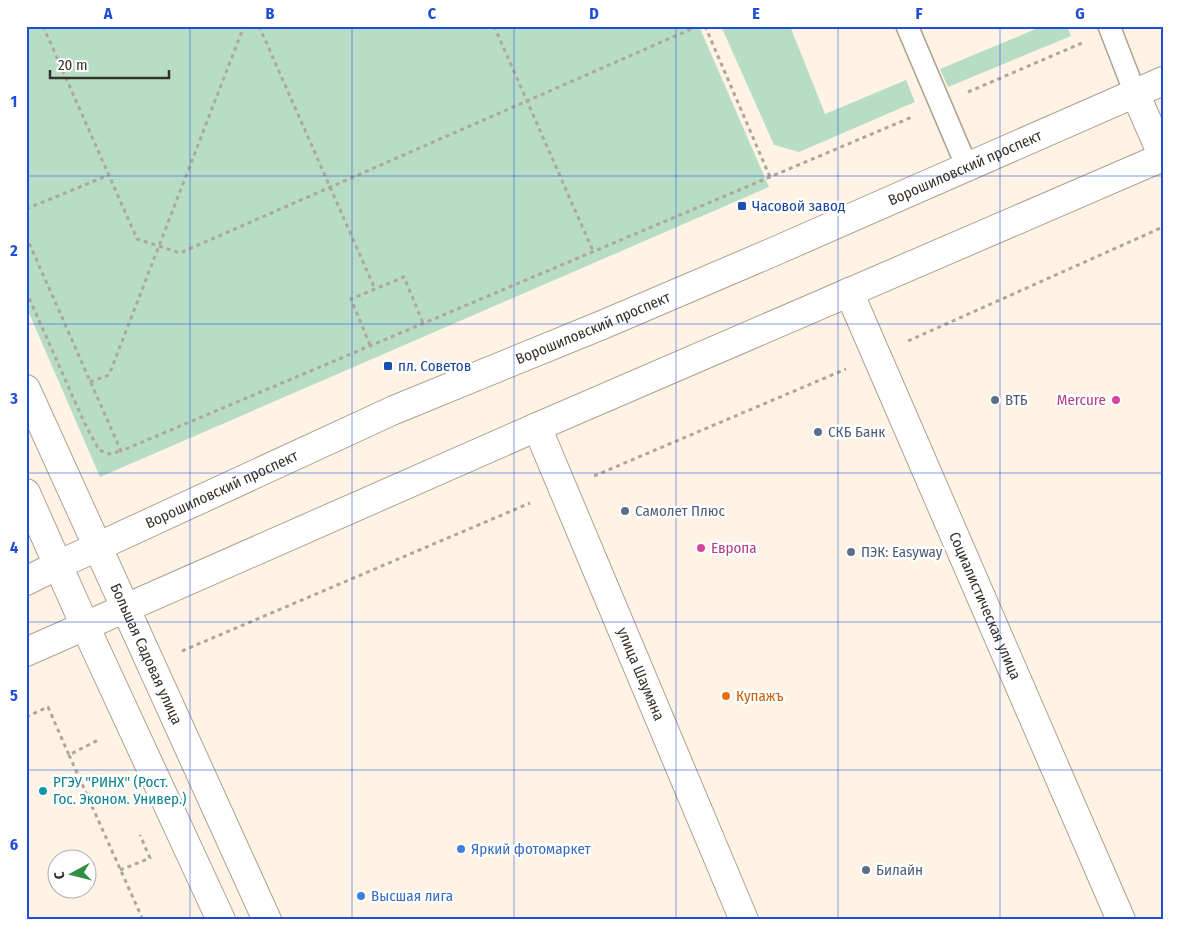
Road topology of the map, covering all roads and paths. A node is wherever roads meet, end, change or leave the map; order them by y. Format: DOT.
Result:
graph roads {
  1 [pos="42,26"];
  2 [pos="244,26"];
  3 [pos="259,26"];
  4 [pos="494,26"];
  5 [pos="698,26"];
  6 [pos="705,26"];
  7 [pos="907,26"];
  8 [pos="1109,28"];
  9 [pos="1163,81"];
  10 [pos="1135,93"];
  11 [pos="527,101"];
  12 [pos="941,104"];
  13 [pos="1163,157"];
  14 [pos="968,167"];
  15 [pos="109,175"];
  16 [pos="770,177"];
  17 [pos="330,187"];
  18 [pos="26,209"];
  19 [pos="1163,227"];
  20 [pos="26,236"];
  21 [pos="158,246"];
  22 [pos="593,251"];
  23 [pos="375,288"];
  24 [pos="26,291"];
  25 [pos="848,292"];
  26 [pos="423,323"];
  27 [pos="370,345"];
  28 [pos="876,356"];
  29 [pos="90,382"];
  30 [pos="26,389"];
  31 [pos="538,427"];
  32 [pos="121,451"];
  33 [pos="564,488"];
  34 [pos="26,493"];
  35 [pos="97,547"];
  36 [pos="58,565"];
  37 [pos="26,581"];
  38 [pos="126,610"];
  39 [pos="85,626"];
  40 [pos="26,652"];
  41 [pos="185,660"];
  42 [pos="26,717"];
  43 [pos="100,739"];
  44 [pos="69,754"];
  45 [pos="150,858"];
  46 [pos="120,870"];
  47 [pos="143,920"];
  48 [pos="221,920"];
  49 [pos="267,920"];
  50 [pos="744,920"];
  51 [pos="1121,920"];
  1 -- 15 [label="path"];
  2 -- 21 [label="path"];
  3 -- 17 [label="path"];
  4 -- 11 [label="path"];
  5 -- 11 [label="path"];
  6 -- 16 [label="path"];
  7 -- 12 [label="lane"];
  8 -- 10 [label="lane"];
  8 -- 12 [label="path"];
  9 -- 10 [label="main road, Ворошиловский проспект"];
  10 -- 13 [label="main road"];
  10 -- 14 [label="main road, Ворошиловский проспект"];
  11 -- 17 [label="path"];
  11 -- 22 [label="path"];
  12 -- 14 [label="lane"];
  12 -- 16 [label="path"];
  13 -- 25 [label="main road"];
  14 -- 35 [label="main road, Ворошиловский проспект"];
  15 -- 18 [label="path"];
  15 -- 21 [label="path"];
  16 -- 22 [label="path"];
  17 -- 21 [label="path"];
  17 -- 23 [label="path"];
  19 -- 28 [label="path"];
  20 -- 29 [label="path"];
  21 -- 29 [label="path"];
  22 -- 26 [label="path"];
  23 -- 26 [label="path"];
  23 -- 27 [label="path"];
  24 -- 32 [label="path"];
  25 -- 28 [label="main road, Социалистическая улица"];
  25 -- 31 [label="main road"];
  26 -- 27 [label="path"];
  27 -- 32 [label="path"];
  28 -- 33 [label="path"];
  28 -- 51 [label="main road, Социалистическая улица"];
  29 -- 32 [label="path"];
  30 -- 35 [label="main road, Большая Садовая улица"];
  31 -- 33 [label="main road, улица Шаумяна"];
  31 -- 38 [label="main road"];
  33 -- 41 [label="path"];
  33 -- 50 [label="main road, улица Шаумяна"];
  34 -- 36 [label="main road"];
  35 -- 36 [label="main road, Ворошиловский проспект"];
  35 -- 38 [label="main road, Большая Садовая улица"];
  36 -- 37 [label="main road, Ворошиловский проспект"];
  36 -- 39 [label="main road"];
  38 -- 39 [label="main road"];
  38 -- 49 [label="main road, Большая Садовая улица"];
  39 -- 40 [label="main road"];
  39 -- 48 [label="main road"];
  42 -- 44 [label="path"];
  43 -- 44 [label="path"];
  44 -- 46 [label="path"];
  45 -- 46 [label="path"];
  46 -- 47 [label="path"];
}
